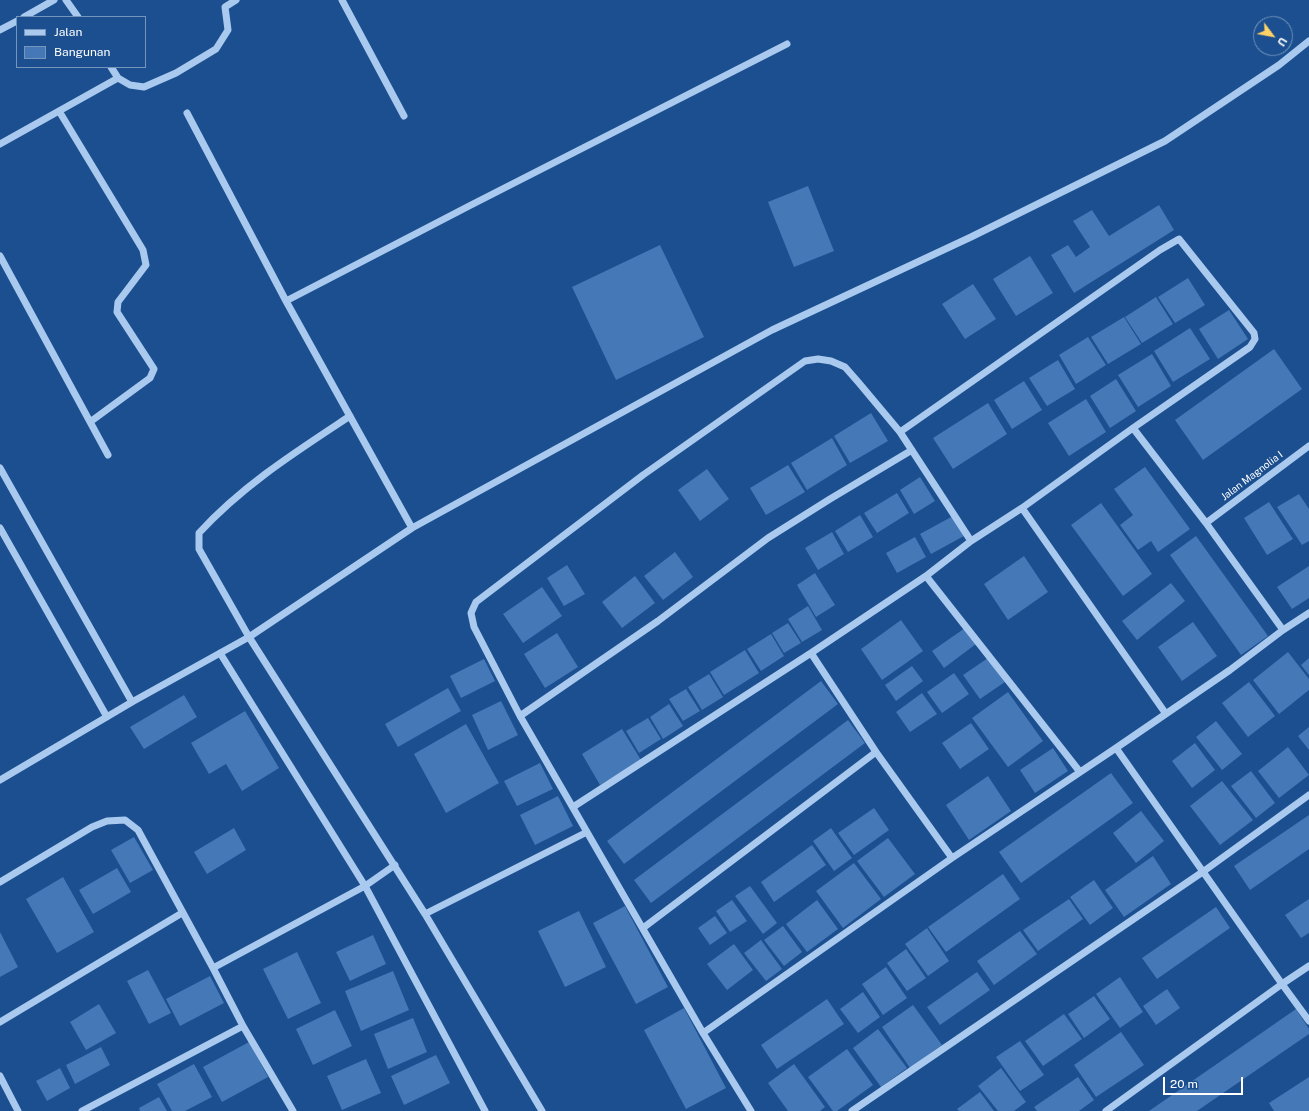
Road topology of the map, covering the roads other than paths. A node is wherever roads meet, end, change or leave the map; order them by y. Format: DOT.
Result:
graph roads {
  1 [pos="54,0"];
  2 [pos="66,0"];
  3 [pos="221,0"];
  4 [pos="236,0"];
  5 [pos="342,0"];
  6 [pos="225,7"];
  7 [pos="26,16"];
  8 [pos="77,16"];
  9 [pos="16,22"];
  10 [pos="0,30"];
  11 [pos="1309,41"];
  12 [pos="787,44"];
  13 [pos="112,68"];
  14 [pos="118,78"];
  15 [pos="59,111"];
  16 [pos="187,113"];
  17 [pos="404,116"];
  18 [pos="0,144"];
  19 [pos="0,256"];
  20 [pos="286,301"];
  21 [pos="350,416"];
  22 [pos="90,422"];
  23 [pos="1133,428"];
  24 [pos="900,432"];
  25 [pos="1309,446"];
  26 [pos="912,450"];
  27 [pos="108,455"];
  28 [pos="0,468"];
  29 [pos="1022,508"];
  30 [pos="1206,523"];
  31 [pos="0,528"];
  32 [pos="412,528"];
  33 [pos="971,541"];
  34 [pos="926,576"];
  35 [pos="1309,613"];
  36 [pos="1283,630"];
  37 [pos="250,637"];
  38 [pos="220,653"];
  39 [pos="811,653"];
  40 [pos="132,702"];
  41 [pos="1166,714"];
  42 [pos="520,716"];
  43 [pos="107,717"];
  44 [pos="1116,748"];
  45 [pos="876,752"];
  46 [pos="1080,772"];
  47 [pos="0,780"];
  48 [pos="1309,795"];
  49 [pos="573,807"];
  50 [pos="587,832"];
  51 [pos="952,858"];
  52 [pos="395,865"];
  53 [pos="1204,871"];
  54 [pos="0,882"];
  55 [pos="365,886"];
  56 [pos="182,913"];
  57 [pos="425,914"];
  58 [pos="643,928"];
  59 [pos="1309,966"];
  60 [pos="213,968"];
  61 [pos="1282,984"];
  62 [pos="1309,1021"];
  63 [pos="0,1022"];
  64 [pos="243,1026"];
  65 [pos="703,1033"];
  66 [pos="0,1076"];
  67 [pos="18,1111"];
  68 [pos="82,1111"];
  69 [pos="293,1111"];
  70 [pos="484,1111"];
  71 [pos="542,1111"];
  72 [pos="751,1111"];
  73 [pos="852,1111"];
  74 [pos="1106,1111"];
  1 -- 7 [label="street"];
  2 -- 8 [label="street"];
  3 -- 6 [label="street"];
  4 -- 6 [label="street"];
  5 -- 17 [label="street"];
  6 -- 14 [label="street"];
  9 -- 10 [label="street"];
  11 -- 32 [label="street"];
  12 -- 20 [label="street"];
  13 -- 14 [label="street"];
  14 -- 15 [label="street"];
  15 -- 18 [label="street"];
  15 -- 22 [label="street"];
  16 -- 20 [label="street"];
  19 -- 22 [label="street"];
  20 -- 21 [label="street"];
  21 -- 32 [label="street"];
  21 -- 37 [label="street"];
  22 -- 27 [label="street"];
  23 -- 24 [label="street"];
  23 -- 29 [label="street"];
  23 -- 30 [label="street"];
  24 -- 26 [label="street"];
  24 -- 42 [label="street"];
  25 -- 30 [label="street, Jalan Magnolia I"];
  26 -- 33 [label="street"];
  26 -- 42 [label="street"];
  28 -- 40 [label="street"];
  29 -- 33 [label="street"];
  29 -- 41 [label="street"];
  30 -- 36 [label="street"];
  31 -- 43 [label="street"];
  32 -- 37 [label="street"];
  33 -- 34 [label="street"];
  34 -- 39 [label="street"];
  34 -- 46 [label="street"];
  35 -- 36 [label="street"];
  36 -- 41 [label="street"];
  37 -- 38 [label="street"];
  37 -- 52 [label="street"];
  38 -- 40 [label="street"];
  38 -- 55 [label="street"];
  39 -- 45 [label="street"];
  39 -- 49 [label="street"];
  40 -- 43 [label="street"];
  41 -- 44 [label="street"];
  42 -- 49 [label="street"];
  43 -- 47 [label="street"];
  44 -- 46 [label="street"];
  44 -- 53 [label="street"];
  45 -- 51 [label="street"];
  45 -- 58 [label="street"];
  46 -- 51 [label="street"];
  48 -- 53 [label="street"];
  49 -- 50 [label="street"];
  50 -- 57 [label="street"];
  50 -- 58 [label="street"];
  51 -- 65 [label="street"];
  52 -- 55 [label="street"];
  52 -- 57 [label="street"];
  53 -- 61 [label="street"];
  53 -- 73 [label="street"];
  54 -- 56 [label="street"];
  55 -- 60 [label="street"];
  55 -- 70 [label="street"];
  56 -- 60 [label="street"];
  56 -- 63 [label="street"];
  57 -- 71 [label="street"];
  58 -- 65 [label="street"];
  59 -- 61 [label="street"];
  60 -- 64 [label="street"];
  61 -- 62 [label="street"];
  61 -- 74 [label="street"];
  64 -- 68 [label="street"];
  64 -- 69 [label="street"];
  65 -- 72 [label="street"];
  66 -- 67 [label="street"];
}
